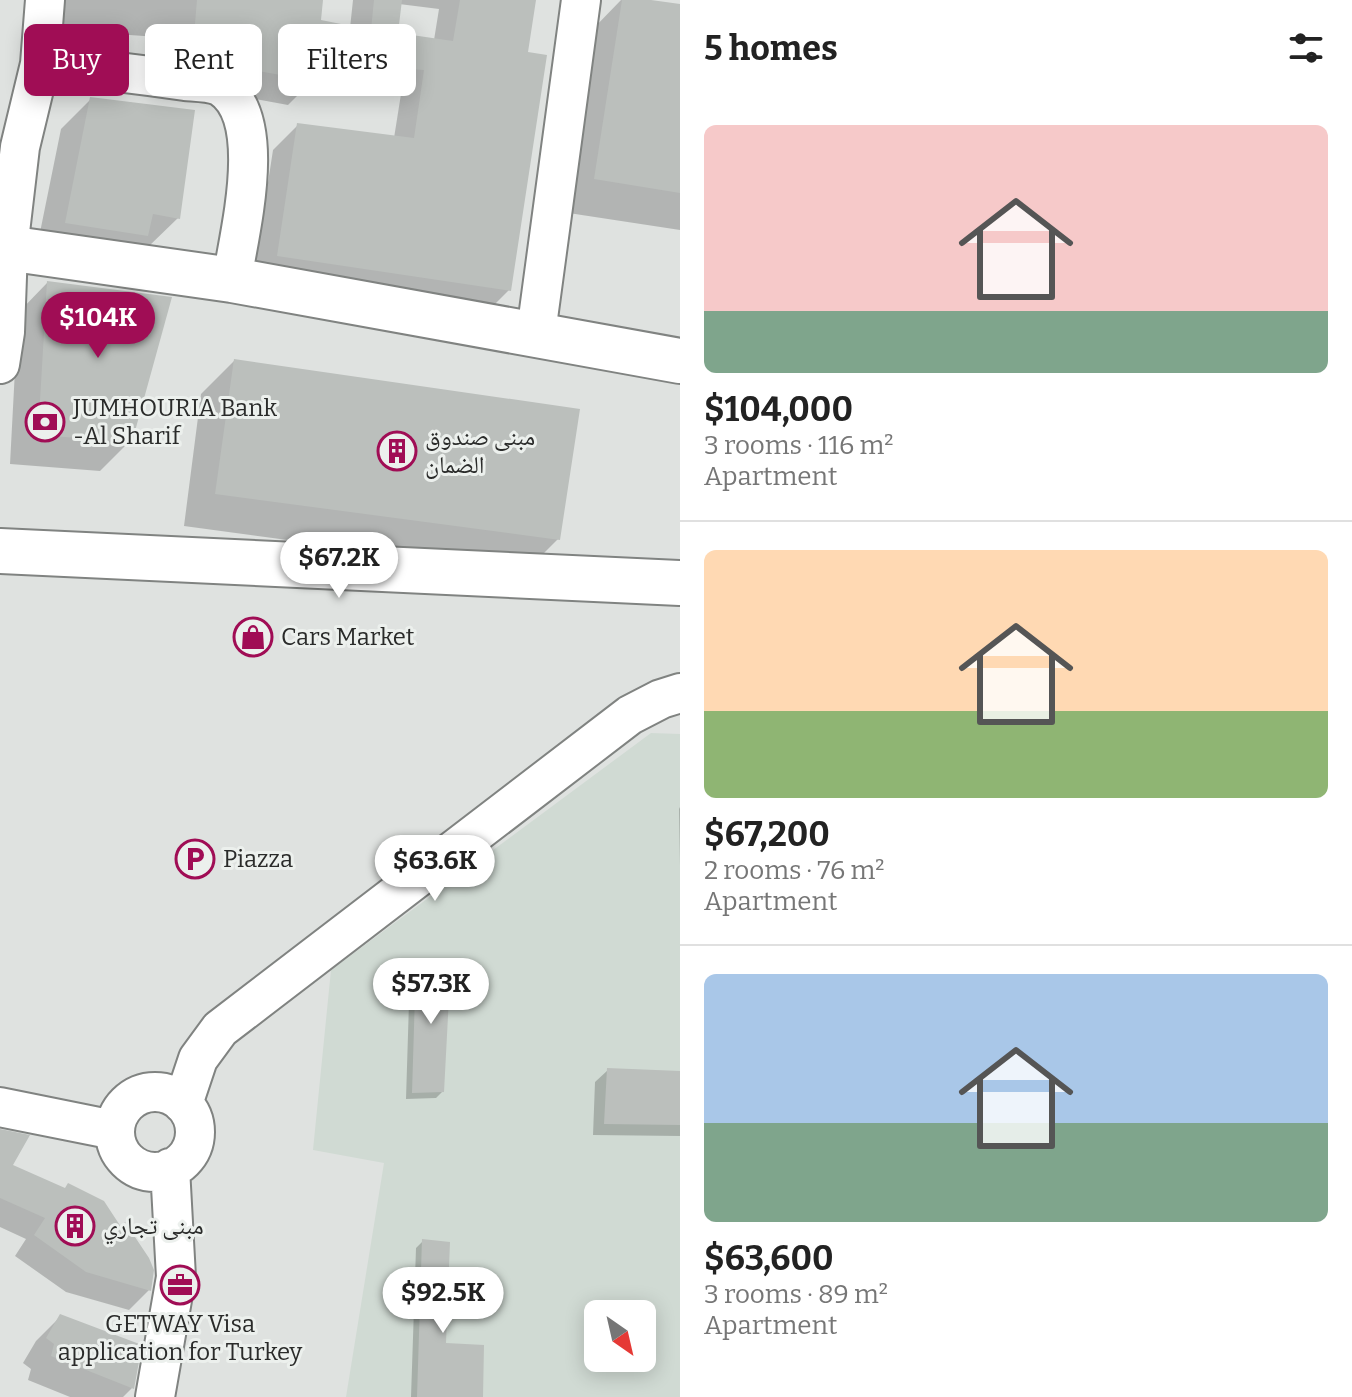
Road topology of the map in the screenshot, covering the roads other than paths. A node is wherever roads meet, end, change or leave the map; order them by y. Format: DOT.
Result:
graph roads {
  1 [pos="45,0"];
  2 [pos="581,0"];
  3 [pos="43,24"];
  4 [pos="129,72"];
  5 [pos="32,96"];
  6 [pos="4,248"];
  7 [pos="232,280"];
  8 [pos="536,333"];
  9 [pos="680,361"];
  10 [pos="0,364"];
  11 [pos="0,551"];
  12 [pos="680,583"];
  13 [pos="680,693"];
  14 [pos="183,1104"];
  15 [pos="0,1107"];
  16 [pos="114,1130"];
  17 [pos="170,1168"];
  18 [pos="155,1397"];
  1 -- 3 [label="street"];
  2 -- 8 [label="street"];
  4 -- 7 [label="street"];
  5 -- 6 [label="street"];
  6 -- 7 [label="main road"];
  6 -- 10 [label="street"];
  7 -- 8 [label="main road"];
  8 -- 9 [label="main road"];
  11 -- 12 [label="main road"];
  13 -- 14 [label="street"];
  14 -- 16 [label="street"];
  14 -- 17 [label="street"];
  15 -- 16 [label="street"];
  16 -- 17 [label="street"];
  17 -- 18 [label="street"];
}
